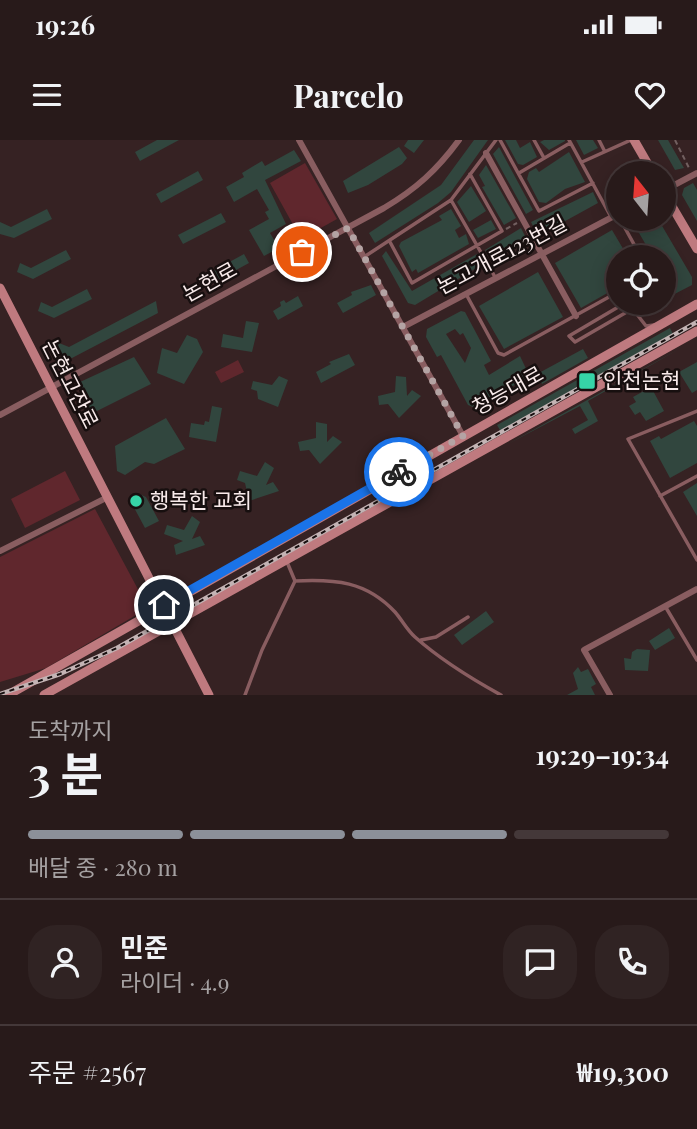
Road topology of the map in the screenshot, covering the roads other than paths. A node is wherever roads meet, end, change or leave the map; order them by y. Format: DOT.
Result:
graph roads {
  1 [pos="299,140"];
  2 [pos="459,140"];
  3 [pos="498,140"];
  4 [pos="534,140"];
  5 [pos="599,140"];
  6 [pos="632,140"];
  7 [pos="570,141"];
  8 [pos="604,150"];
  9 [pos="486,153"];
  10 [pos="544,158"];
  11 [pos="645,161"];
  12 [pos="582,162"];
  13 [pos="519,173"];
  14 [pos="470,174"];
  15 [pos="695,174"];
  16 [pos="593,183"];
  17 [pos="676,184"];
  18 [pos="451,200"];
  19 [pos="606,201"];
  20 [pos="676,213"];
  21 [pos="606,222"];
  22 [pos="348,228"];
  23 [pos="390,242"];
  24 [pos="477,246"];
  25 [pos="697,249"];
  26 [pos="542,254"];
  27 [pos="364,257"];
  28 [pos="496,278"];
  29 [pos="0,288"];
  30 [pos="466,294"];
  31 [pos="606,299"];
  32 [pos="697,304"];
  33 [pos="632,309"];
  34 [pos="637,315"];
  35 [pos="576,316"];
  36 [pos="660,325"];
  37 [pos="403,327"];
  38 [pos="697,331"];
  39 [pos="52,388"];
  40 [pos="697,411"];
  41 [pos="0,415"];
  42 [pos="463,436"];
  43 [pos="697,475"];
  44 [pos="660,496"];
  45 [pos="108,497"];
  46 [pos="0,551"];
  47 [pos="286,561"];
  48 [pos="697,561"];
  49 [pos="295,580"];
  50 [pos="697,589"];
  51 [pos="164,605"];
  52 [pos="665,606"];
  53 [pos="468,617"];
  54 [pos="173,623"];
  55 [pos="418,640"];
  56 [pos="697,660"];
  57 [pos="8,695"];
  58 [pos="44,695"];
  59 [pos="209,695"];
  60 [pos="245,695"];
  61 [pos="501,695"];
  62 [pos="610,695"];
  1 -- 22 [label="street"];
  2 -- 22 [label="street, 논현로"];
  3 -- 9 [label="lane"];
  3 -- 13 [label="lane"];
  4 -- 10 [label="lane"];
  5 -- 8 [label="lane"];
  6 -- 8 [label="lane"];
  6 -- 11 [label="main road"];
  7 -- 10 [label="lane"];
  7 -- 12 [label="lane"];
  8 -- 12 [label="lane"];
  9 -- 14 [label="lane"];
  9 -- 26 [label="street"];
  10 -- 13 [label="lane"];
  12 -- 16 [label="lane"];
  13 -- 16 [label="lane"];
  14 -- 18 [label="lane"];
  14 -- 24 [label="lane"];
  15 -- 17 [label="street"];
  16 -- 19 [label="lane"];
  18 -- 23 [label="lane"];
  18 -- 24 [label="lane"];
  20 -- 25 [label="main road"];
  21 -- 26 [label="street, 논고개로123번길"];
  22 -- 27 [label="street"];
  22 -- 39 [label="street, 논현로"];
  23 -- 24 [label="lane"];
  23 -- 27 [label="lane"];
  24 -- 28 [label="lane"];
  26 -- 28 [label="street, 논고개로123번길"];
  26 -- 35 [label="street"];
  27 -- 37 [label="street"];
  28 -- 30 [label="street, 논고개로123번길"];
  29 -- 39 [label="main road, 논현고잔로"];
  30 -- 35 [label="lane"];
  30 -- 37 [label="street, 논고개로123번길"];
  31 -- 35 [label="lane"];
  32 -- 36 [label="main road, 청능대로"];
  33 -- 33 [label="lane"];
  34 -- 36 [label="lane"];
  36 -- 42 [label="main road, 청능대로"];
  37 -- 42 [label="street"];
  38 -- 47 [label="main road, 청능대로"];
  39 -- 41 [label="street, 논현로"];
  39 -- 45 [label="main road, 논현고잔로"];
  40 -- 44 [label="lane"];
  42 -- 51 [label="main road, 청능대로"];
  43 -- 44 [label="lane"];
  44 -- 48 [label="lane"];
  45 -- 46 [label="street"];
  45 -- 51 [label="main road, 논현고잔로"];
  47 -- 49 [label="lane"];
  47 -- 54 [label="main road, 청능대로"];
  49 -- 55 [label="lane"];
  49 -- 60 [label="lane"];
  50 -- 52 [label="street"];
  51 -- 54 [label="main road, 논현고잔로"];
  51 -- 57 [label="main road, 청능대로"];
  52 -- 56 [label="lane"];
  52 -- 62 [label="street"];
  53 -- 55 [label="lane"];
  54 -- 58 [label="main road, 청능대로"];
  54 -- 59 [label="main road, 논현고잔로"];
  55 -- 61 [label="lane"];
}
